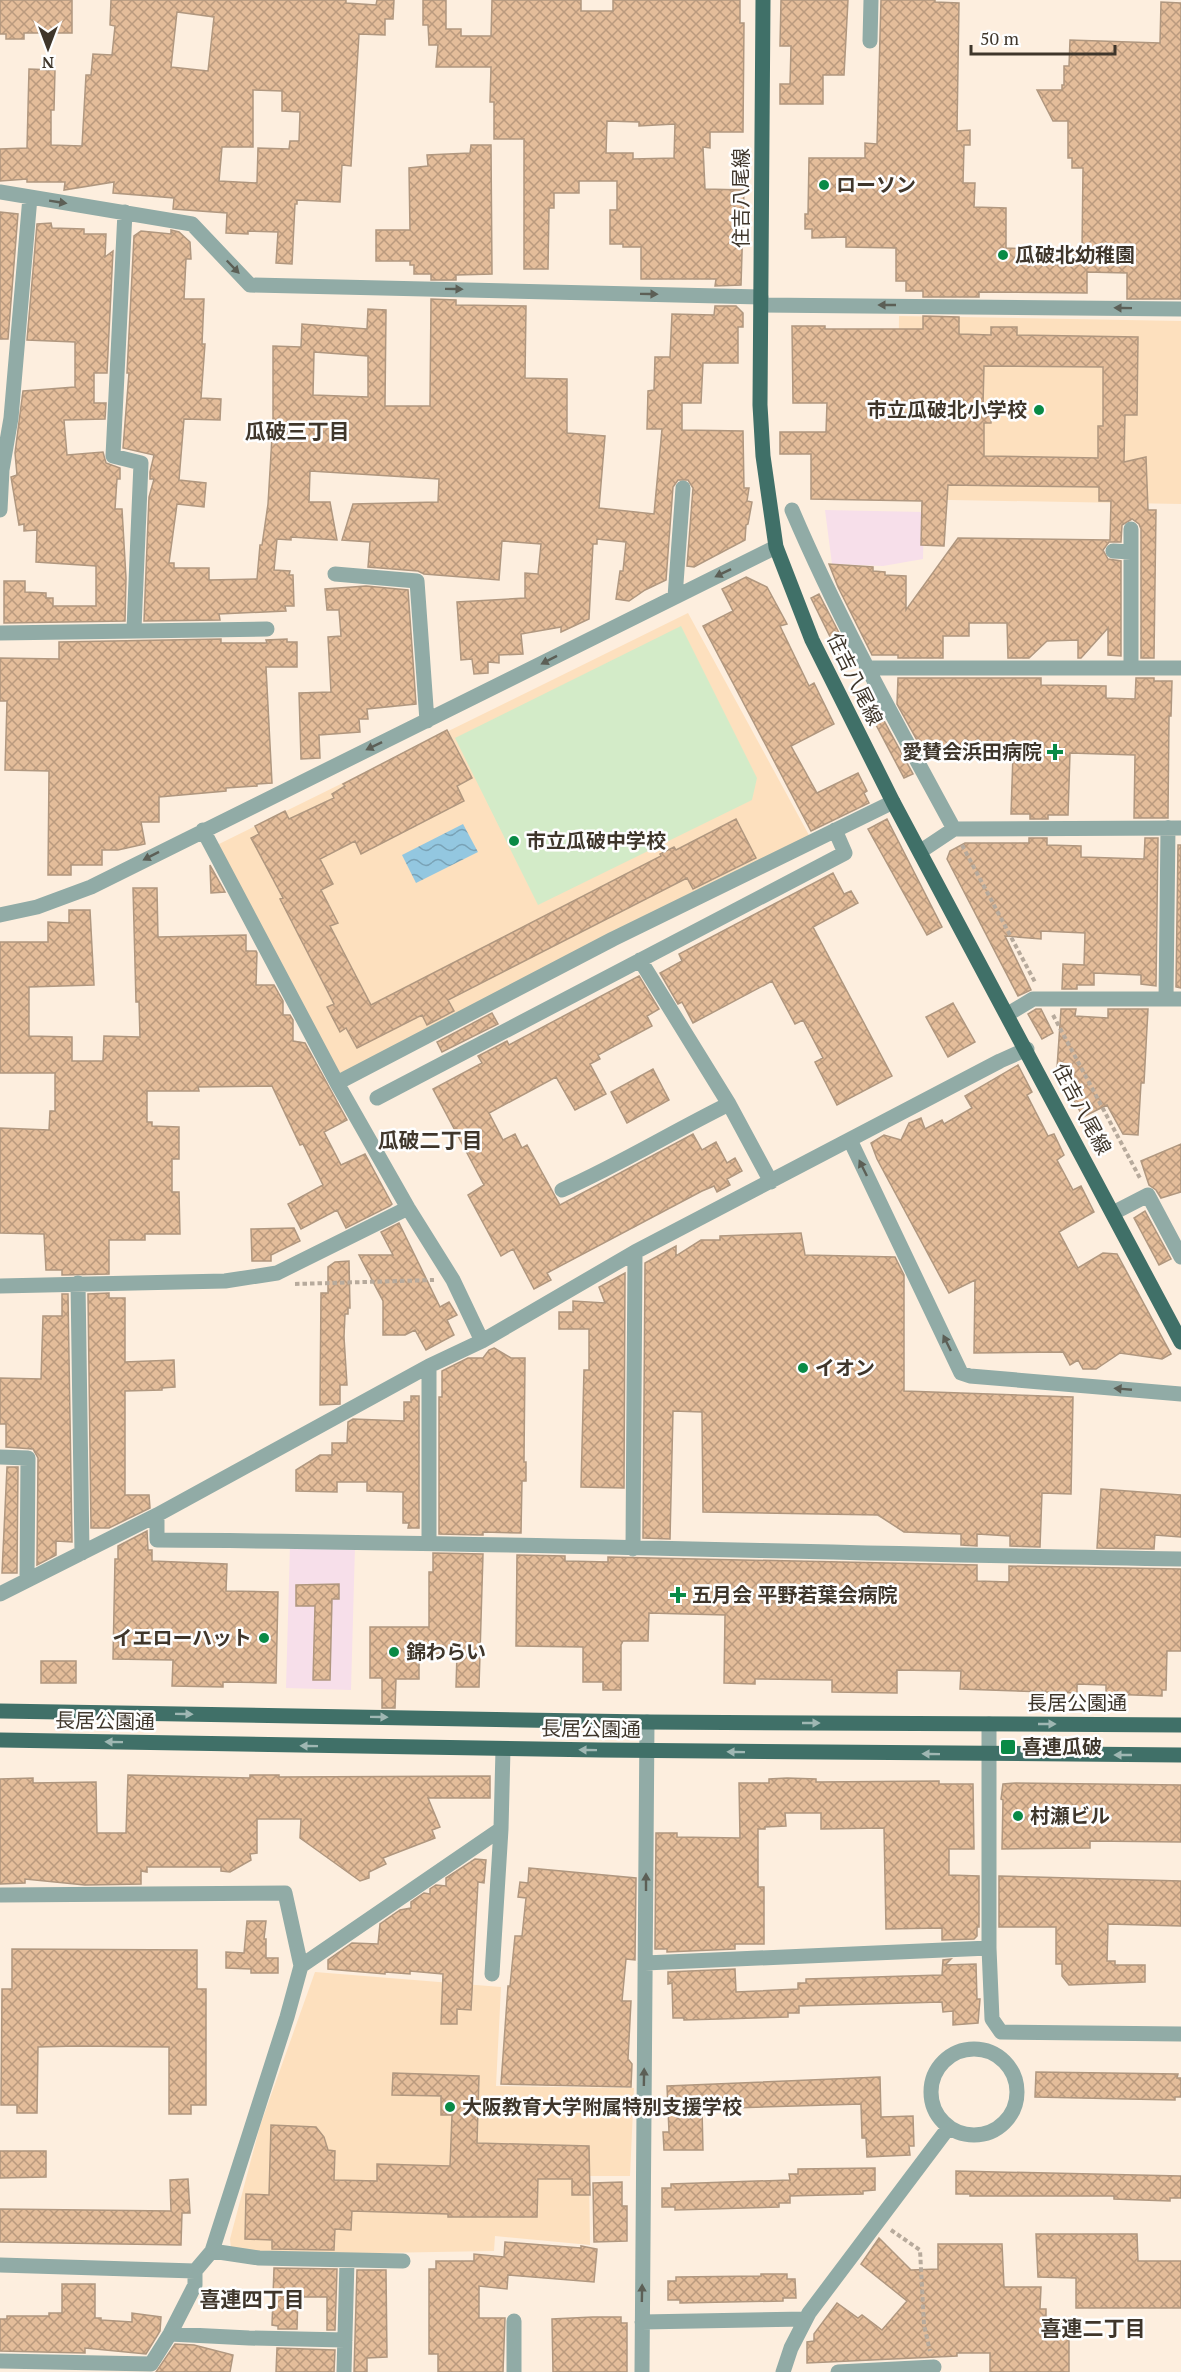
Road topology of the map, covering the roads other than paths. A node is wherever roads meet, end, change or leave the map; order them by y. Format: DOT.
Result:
graph roads {
  1 [pos="763,0"];
  2 [pos="871,0"];
  3 [pos="870,41"];
  4 [pos="0,192"];
  5 [pos="30,197"];
  6 [pos="126,212"];
  7 [pos="762,301"];
  8 [pos="1181,309"];
  9 [pos="683,488"];
  10 [pos="0,510"];
  11 [pos="792,510"];
  12 [pos="1131,530"];
  13 [pos="776,547"];
  14 [pos="1113,551"];
  15 [pos="1131,552"];
  16 [pos="335,574"];
  17 [pos="675,597"];
  18 [pos="135,629"];
  19 [pos="267,629"];
  20 [pos="0,633"];
  21 [pos="867,668"];
  22 [pos="1131,668"];
  23 [pos="1181,668"];
  24 [pos="427,721"];
  25 [pos="894,802"];
  26 [pos="1174,828"];
  27 [pos="954,829"];
  28 [pos="203,830"];
  29 [pos="835,830"];
  30 [pos="921,851"];
  31 [pos="0,915"];
  32 [pos="640,960"];
  33 [pos="1173,999"];
  34 [pos="1008,1014"];
  35 [pos="1027,1049"];
  36 [pos="337,1083"];
  37 [pos="377,1098"];
  38 [pos="729,1104"];
  39 [pos="850,1140"];
  40 [pos="771,1182"];
  41 [pos="562,1190"];
  42 [pos="408,1208"];
  43 [pos="1113,1214"];
  44 [pos="635,1252"];
  45 [pos="1181,1257"];
  46 [pos="78,1283"];
  47 [pos="0,1286"];
  48 [pos="482,1341"];
  49 [pos="1181,1342"];
  50 [pos="429,1366"];
  51 [pos="1181,1394"];
  52 [pos="0,1457"];
  53 [pos="157,1515"];
  54 [pos="429,1542"];
  55 [pos="633,1549"];
  56 [pos="82,1553"];
  57 [pos="1181,1559"];
  58 [pos="27,1580"];
  59 [pos="0,1594"];
  60 [pos="0,1711"];
  61 [pos="647,1722"];
  62 [pos="989,1724"];
  63 [pos="1181,1725"];
  64 [pos="0,1740"];
  65 [pos="503,1749"];
  66 [pos="647,1750"];
  67 [pos="989,1754"];
  68 [pos="1181,1755"];
  69 [pos="501,1829"];
  70 [pos="0,1894"];
  71 [pos="989,1948"];
  72 [pos="645,1964"];
  73 [pos="301,1966"];
  74 [pos="492,1974"];
  75 [pos="1001,2032"];
  76 [pos="1181,2034"];
  77 [pos="996,2054"];
  78 [pos="949,2127"];
  79 [pos="212,2251"];
  80 [pos="347,2261"];
  81 [pos="403,2261"];
  82 [pos="0,2265"];
  83 [pos="195,2271"];
  84 [pos="806,2319"];
  85 [pos="514,2321"];
  86 [pos="642,2322"];
  87 [pos="170,2334"];
  88 [pos="345,2340"];
  89 [pos="0,2361"];
  90 [pos="934,2367"];
  91 [pos="344,2372"];
  92 [pos="514,2372"];
  93 [pos="642,2372"];
  94 [pos="783,2372"];
  95 [pos="838,2372"];
  1 -- 7 [label="main road, 住吉八尾線"];
  2 -- 3 [label="street"];
  4 -- 5 [label="street"];
  5 -- 6 [label="street, one-way"];
  5 -- 10 [label="street"];
  6 -- 7 [label="street, one-way"];
  6 -- 18 [label="street"];
  8 -- 7 [label="street, one-way"];
  7 -- 13 [label="main road, 住吉八尾線"];
  9 -- 17 [label="street"];
  11 -- 21 [label="street"];
  12 -- 15 [label="street"];
  13 -- 17 [label="street, one-way"];
  13 -- 25 [label="main road, 住吉八尾線"];
  14 -- 15 [label="street"];
  15 -- 22 [label="street"];
  16 -- 24 [label="street"];
  17 -- 24 [label="street, one-way"];
  18 -- 19 [label="street"];
  18 -- 20 [label="street"];
  21 -- 22 [label="street"];
  21 -- 27 [label="street"];
  22 -- 23 [label="street"];
  24 -- 28 [label="street, one-way"];
  25 -- 29 [label="street"];
  25 -- 30 [label="main road, 住吉八尾線"];
  26 -- 27 [label="street"];
  26 -- 33 [label="street"];
  27 -- 30 [label="street"];
  28 -- 31 [label="street, one-way"];
  28 -- 36 [label="street"];
  29 -- 32 [label="street"];
  29 -- 36 [label="street"];
  30 -- 34 [label="main road, 住吉八尾線"];
  32 -- 37 [label="street"];
  32 -- 38 [label="street"];
  33 -- 34 [label="street"];
  34 -- 35 [label="main road, 住吉八尾線"];
  35 -- 39 [label="street"];
  35 -- 43 [label="main road, 住吉八尾線"];
  36 -- 42 [label="street"];
  38 -- 40 [label="street"];
  38 -- 41 [label="street"];
  39 -- 40 [label="street"];
  51 -- 39 [label="street, one-way"];
  40 -- 44 [label="street"];
  42 -- 46 [label="street"];
  42 -- 48 [label="street"];
  43 -- 45 [label="street"];
  43 -- 49 [label="main road, 住吉八尾線"];
  44 -- 48 [label="street"];
  44 -- 55 [label="street"];
  46 -- 47 [label="street"];
  46 -- 56 [label="street"];
  48 -- 50 [label="street"];
  50 -- 53 [label="street"];
  50 -- 54 [label="street"];
  52 -- 58 [label="street"];
  53 -- 54 [label="street"];
  53 -- 56 [label="street"];
  54 -- 55 [label="street"];
  55 -- 57 [label="street"];
  56 -- 58 [label="street"];
  58 -- 59 [label="street"];
  60 -- 61 [label="main road, 長居公園通, one-way"];
  61 -- 62 [label="main road, 長居公園通, one-way"];
  61 -- 66 [label="street"];
  62 -- 63 [label="main road, 長居公園通, one-way"];
  62 -- 67 [label="street"];
  65 -- 64 [label="main road, 長居公園通, one-way"];
  66 -- 65 [label="main road, 長居公園通, one-way"];
  65 -- 69 [label="street"];
  67 -- 66 [label="main road, 長居公園通, one-way"];
  72 -- 66 [label="street, one-way"];
  68 -- 67 [label="main road, 長居公園通, one-way"];
  67 -- 71 [label="street"];
  69 -- 73 [label="street"];
  69 -- 74 [label="street"];
  70 -- 73 [label="street"];
  71 -- 72 [label="street"];
  71 -- 75 [label="street"];
  86 -- 72 [label="street, one-way"];
  73 -- 79 [label="street"];
  75 -- 76 [label="street"];
  75 -- 77 [label="street"];
  77 -- 78 [label="street"];
  77 -- 78 [label="street"];
  78 -- 84 [label="street"];
  79 -- 80 [label="street"];
  79 -- 83 [label="street"];
  80 -- 81 [label="street"];
  80 -- 88 [label="street"];
  82 -- 83 [label="street"];
  83 -- 87 [label="street"];
  84 -- 86 [label="street"];
  84 -- 94 [label="street"];
  85 -- 92 [label="street"];
  86 -- 93 [label="street"];
  87 -- 88 [label="street"];
  87 -- 89 [label="street"];
  88 -- 91 [label="street"];
  90 -- 95 [label="street"];
}
